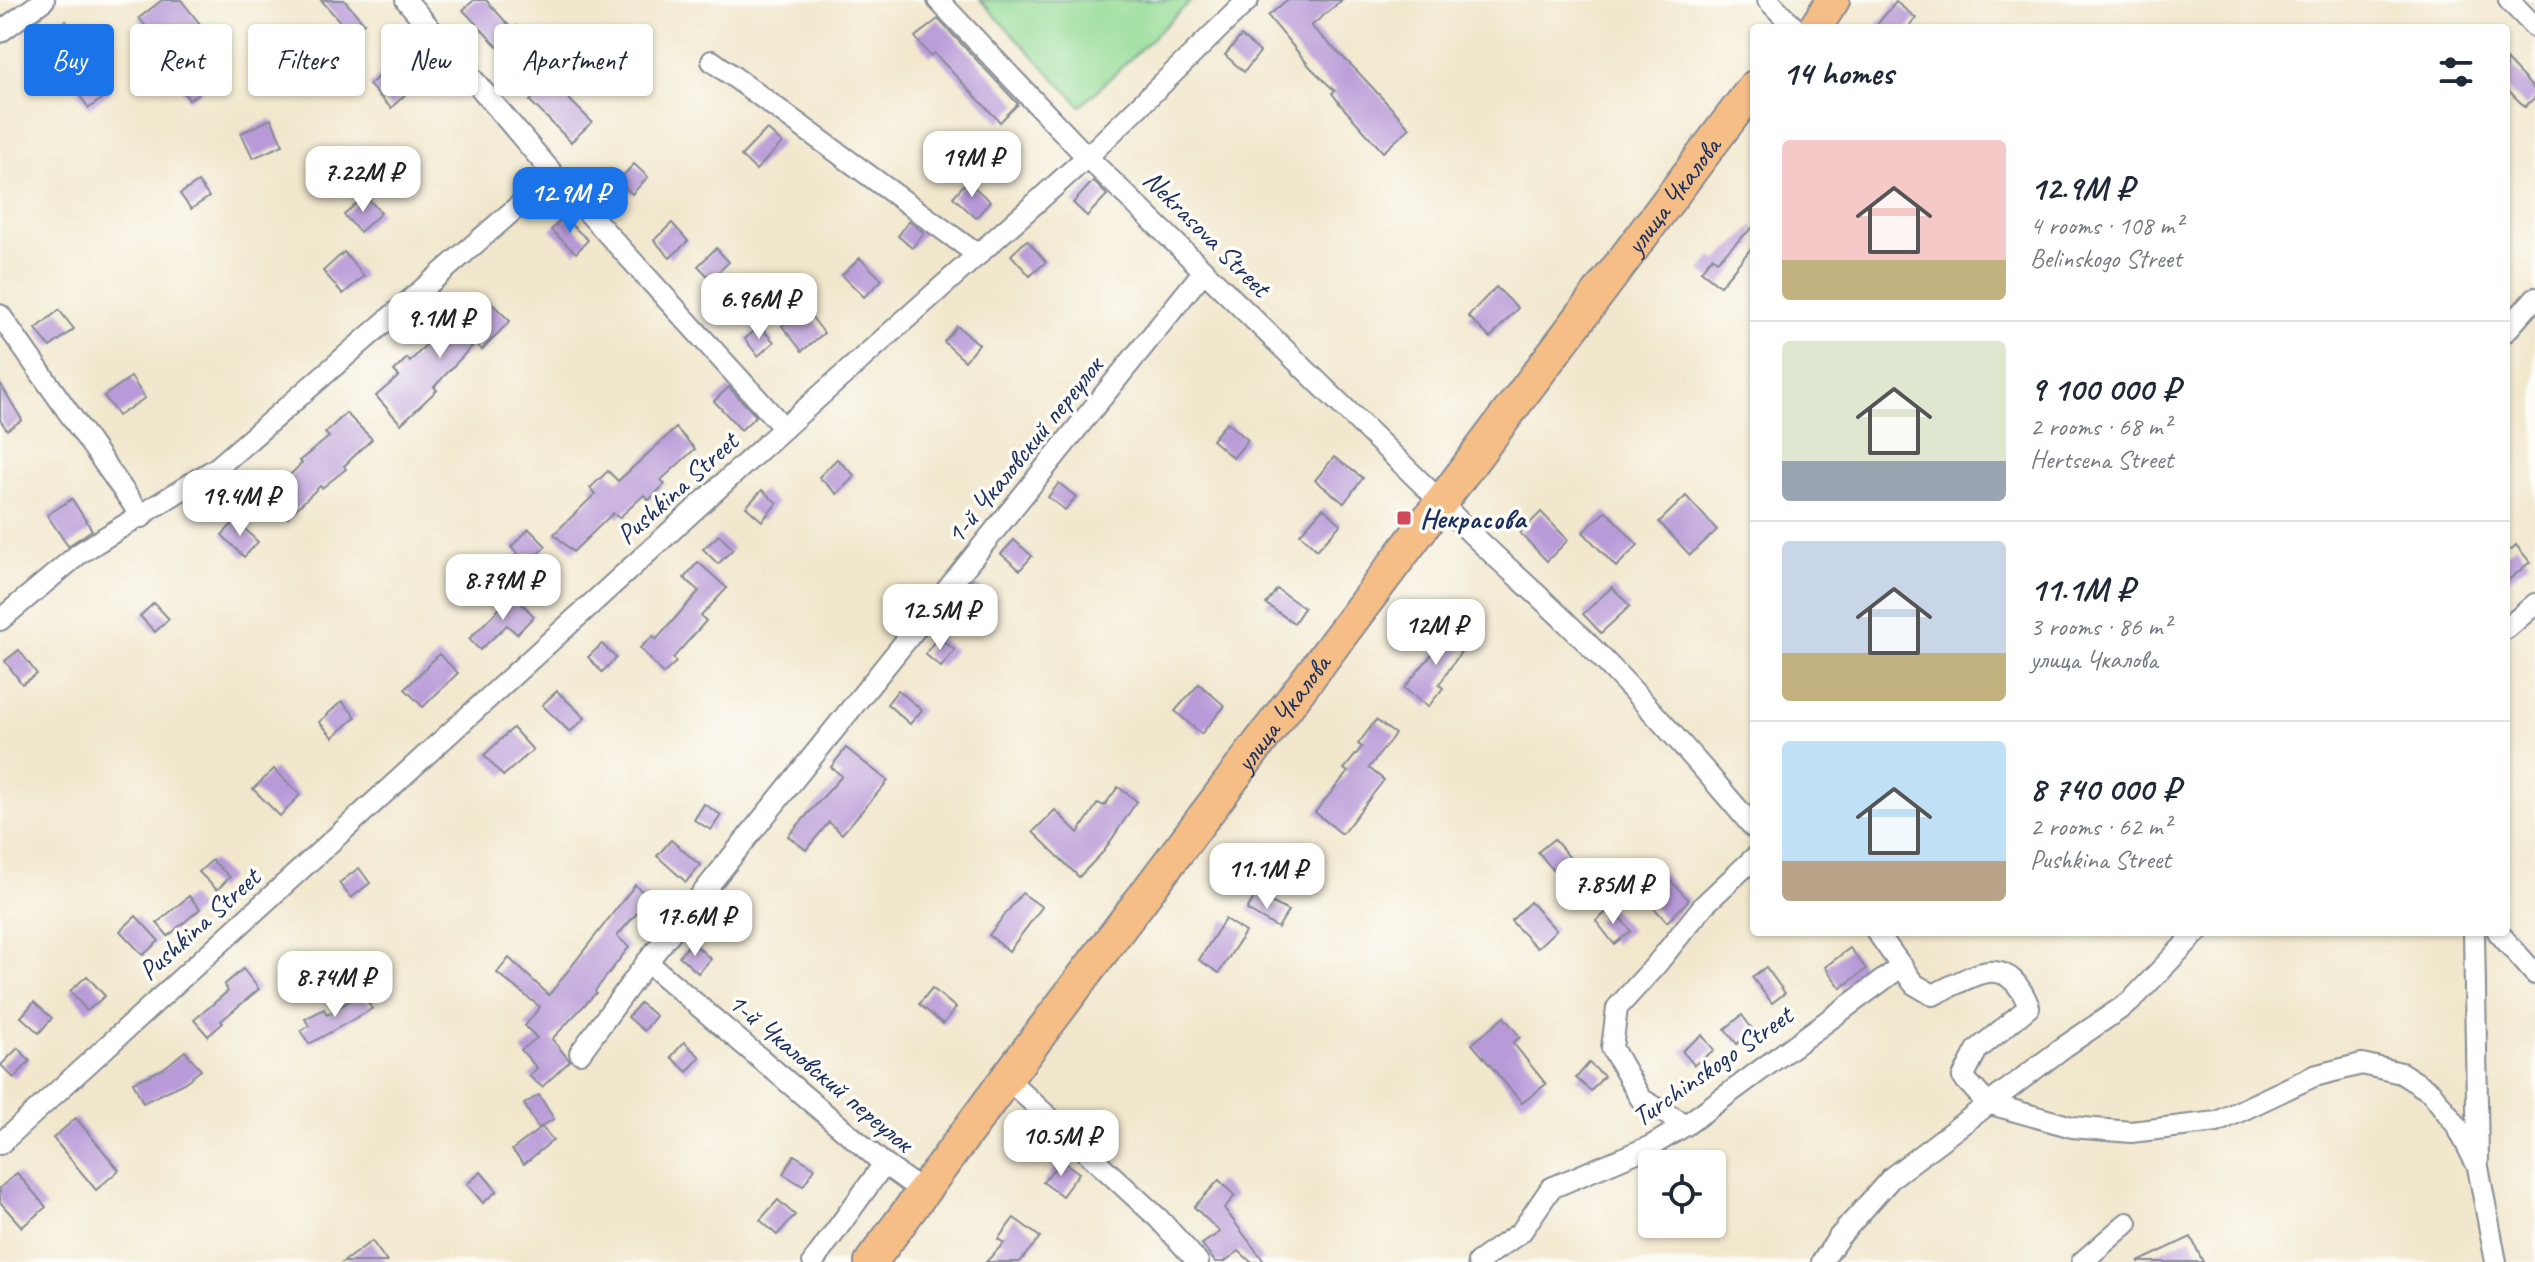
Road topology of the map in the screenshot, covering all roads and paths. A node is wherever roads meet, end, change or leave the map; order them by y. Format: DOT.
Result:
graph roads {
  1 [pos="44,0"];
  2 [pos="406,0"];
  3 [pos="938,0"];
  4 [pos="1248,0"];
  5 [pos="1768,0"];
  6 [pos="1817,0"];
  7 [pos="1833,0"];
  8 [pos="2509,0"];
  9 [pos="1793,24"];
  10 [pos="1800,24"];
  11 [pos="1818,24"];
  12 [pos="2535,27"];
  13 [pos="0,32"];
  14 [pos="712,61"];
  15 [pos="1750,92"];
  16 [pos="1750,115"];
  17 [pos="1087,157"];
  18 [pos="554,175"];
  19 [pos="978,255"];
  20 [pos="1203,272"];
  21 [pos="2535,298"];
  22 [pos="0,315"];
  23 [pos="2510,326"];
  24 [pos="784,428"];
  25 [pos="1446,507"];
  26 [pos="142,517"];
  27 [pos="2535,604"];
  28 [pos="0,620"];
  29 [pos="2510,626"];
  30 [pos="1750,823"];
  31 [pos="1750,862"];
  32 [pos="1880,936"];
  33 [pos="2193,936"];
  34 [pos="2474,936"];
  35 [pos="2502,936"];
  36 [pos="647,962"];
  37 [pos="1902,966"];
  38 [pos="2535,974"];
  39 [pos="580,1053"];
  40 [pos="1011,1083"];
  41 [pos="1987,1103"];
  42 [pos="1686,1125"];
  43 [pos="0,1144"];
  44 [pos="884,1164"];
  45 [pos="2478,1167"];
  46 [pos="928,1196"];
  47 [pos="2127,1223"];
  48 [pos="813,1262"];
  49 [pos="871,1262"];
  50 [pos="888,1262"];
  51 [pos="1198,1262"];
  52 [pos="1478,1262"];
  53 [pos="1822,1262"];
  54 [pos="2082,1262"];
  55 [pos="2496,1262"];
  1 -- 13 [label="street"];
  2 -- 18 [label="street"];
  3 -- 17 [label="street, Nekrasova Street"];
  4 -- 17 [label="street, Pushkina Street"];
  5 -- 9 [label="street"];
  6 -- 10 [label="main road"];
  7 -- 11 [label="main road"];
  8 -- 12 [label="street"];
  14 -- 19 [label="street"];
  15 -- 25 [label="main road, улица Чкалова"];
  16 -- 25 [label="main road, улица Чкалова"];
  17 -- 19 [label="street, Pushkina Street"];
  17 -- 20 [label="street, Nekrasova Street"];
  18 -- 24 [label="street"];
  18 -- 26 [label="street"];
  19 -- 24 [label="street, Pushkina Street"];
  20 -- 25 [label="street, Nekrasova Street"];
  20 -- 36 [label="street, 1-й Чкаловский переулок"];
  21 -- 23 [label="street"];
  22 -- 26 [label="street"];
  24 -- 43 [label="street, Pushkina Street"];
  25 -- 30 [label="street, Nekrasova Street"];
  25 -- 40 [label="main road, улица Чкалова"];
  26 -- 28 [label="street"];
  27 -- 29 [label="street"];
  31 -- 42 [label="street"];
  32 -- 37 [label="street"];
  33 -- 41 [label="street"];
  34 -- 45 [label="street"];
  35 -- 38 [label="street"];
  36 -- 39 [label="street, 1-й Чкаловский переулок"];
  36 -- 44 [label="street, 1-й Чкаловский переулок"];
  37 -- 41 [label="street"];
  37 -- 42 [label="street, Turchinskogo Street"];
  40 -- 46 [label="main road, улица Чкалова"];
  40 -- 51 [label="street"];
  41 -- 45 [label="street"];
  41 -- 53 [label="street"];
  42 -- 52 [label="street, Turchinskogo Street"];
  44 -- 46 [label="street, 1-й Чкаловский переулок"];
  44 -- 48 [label="street"];
  45 -- 55 [label="street"];
  46 -- 49 [label="main road, улица Чкалова"];
  46 -- 50 [label="main road, улица Чкалова"];
  47 -- 54 [label="street"];
}
